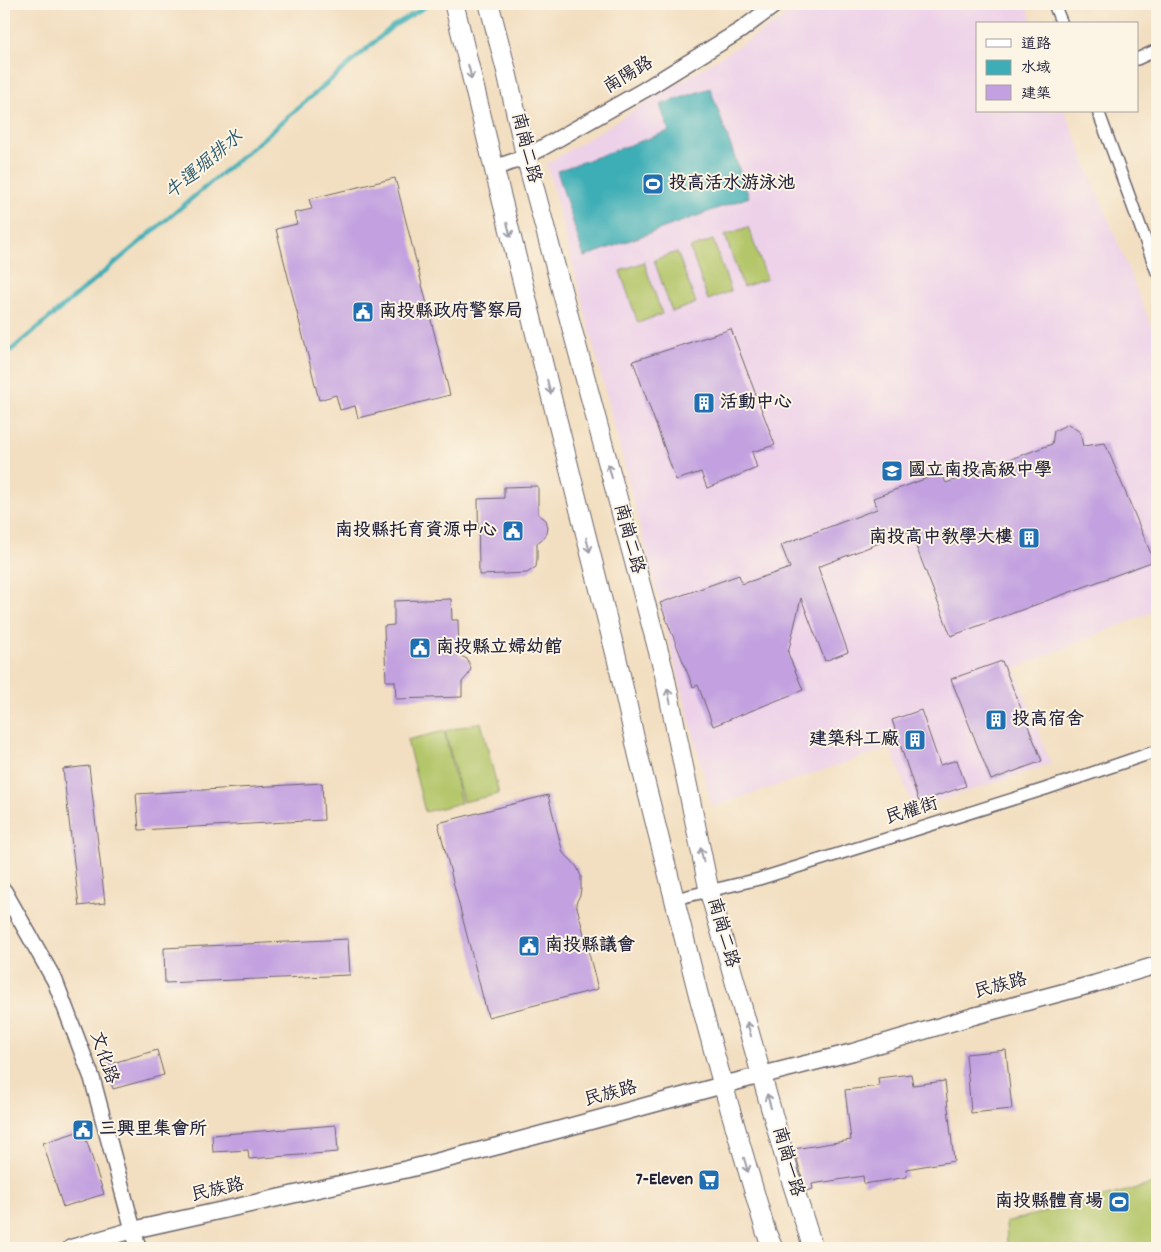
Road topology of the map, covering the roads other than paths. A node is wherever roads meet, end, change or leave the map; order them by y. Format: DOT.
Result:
graph roads {
  1 [pos="454,4"];
  2 [pos="489,4"];
  3 [pos="776,4"];
  4 [pos="1054,4"];
  5 [pos="1061,22"];
  6 [pos="1157,50"];
  7 [pos="1138,59"];
  8 [pos="1098,112"];
  9 [pos="526,157"];
  10 [pos="494,168"];
  11 [pos="1157,272"];
  12 [pos="1157,751"];
  13 [pos="709,890"];
  14 [pos="4,891"];
  15 [pos="675,899"];
  16 [pos="1157,964"];
  17 [pos="762,1076"];
  18 [pos="723,1085"];
  19 [pos="133,1230"];
  20 [pos="71,1248"];
  21 [pos="138,1248"];
  22 [pos="773,1248"];
  23 [pos="813,1248"];
  1 -- 10 [label="main road, 南崗二路, one-way"];
  2 -- 9 [label="main road, 南崗二路"];
  3 -- 9 [label="street, 南陽路"];
  4 -- 5 [label="street"];
  6 -- 7 [label="street"];
  8 -- 11 [label="street"];
  9 -- 10 [label="street, 南陽路"];
  13 -- 9 [label="main road, 南崗二路, one-way"];
  10 -- 15 [label="main road, 南崗二路, one-way"];
  12 -- 13 [label="street, 民權街"];
  13 -- 15 [label="street, 民權街"];
  17 -- 13 [label="main road, 南崗二路, one-way"];
  14 -- 19 [label="street, 文化路"];
  15 -- 18 [label="main road, 南崗二路"];
  16 -- 17 [label="main road, 民族路"];
  17 -- 18 [label="main road, 民族路"];
  23 -- 17 [label="main road, 南崗一路, one-way"];
  18 -- 19 [label="main road, 民族路"];
  18 -- 22 [label="main road, one-way"];
  19 -- 20 [label="main road, 民族路"];
  19 -- 21 [label="street, 文化路"];
}
